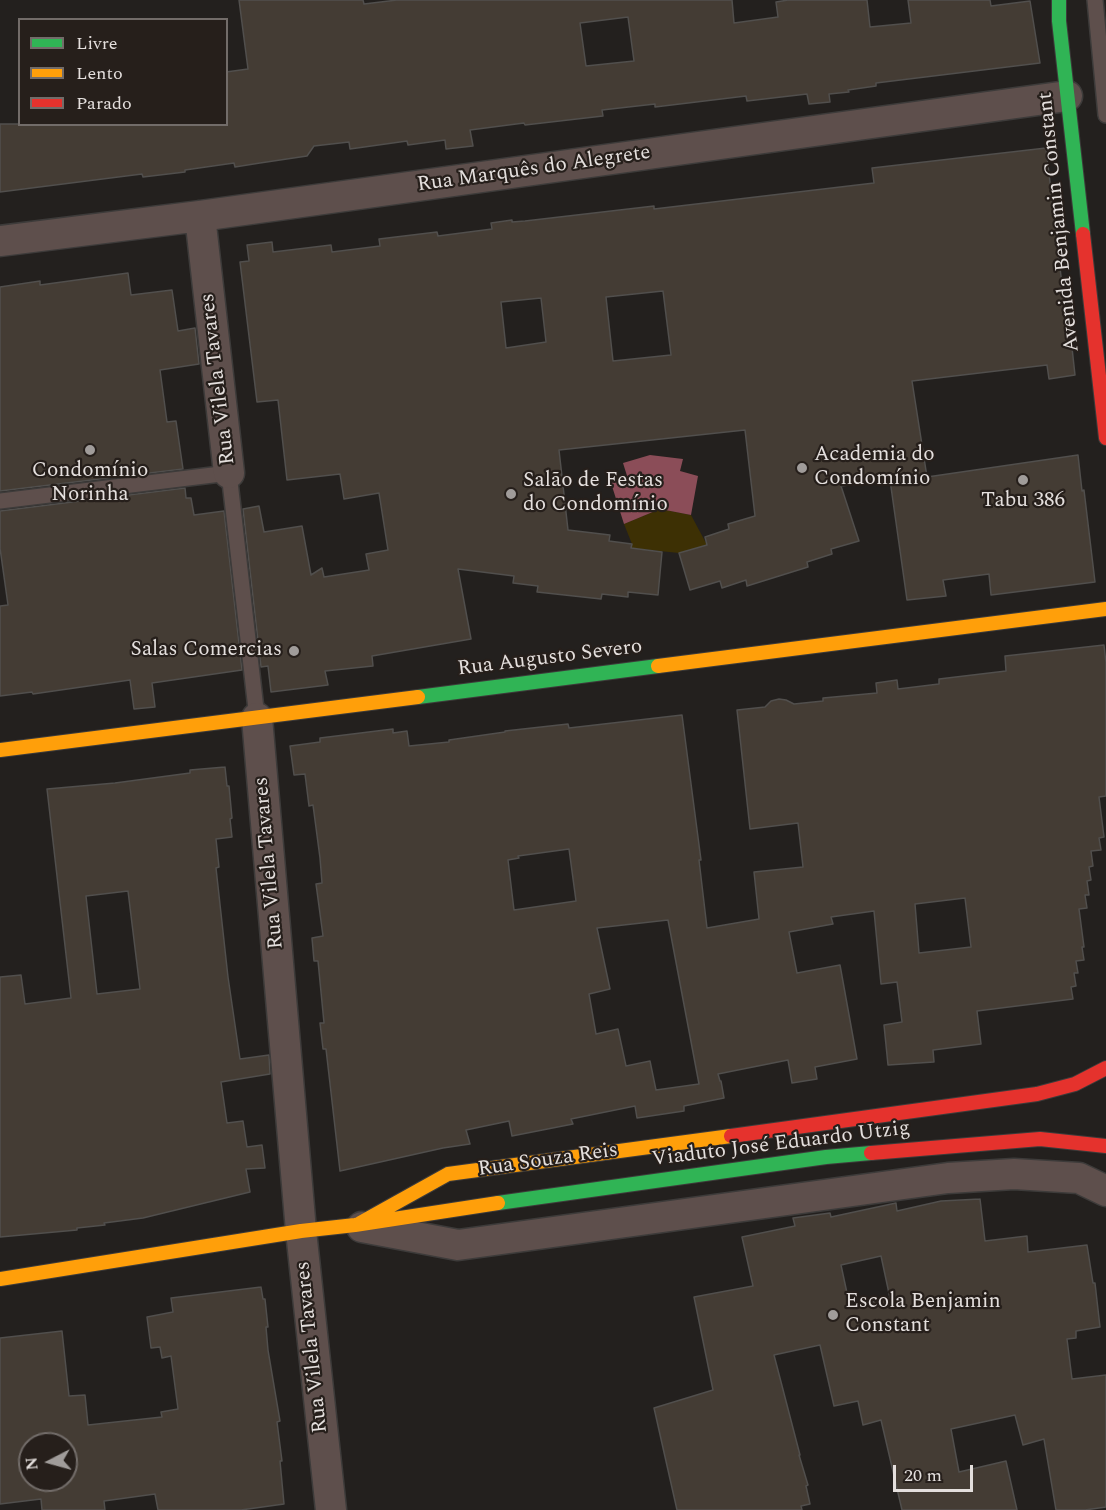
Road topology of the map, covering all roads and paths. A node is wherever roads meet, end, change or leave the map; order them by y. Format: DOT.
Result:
graph roads {
  1 [pos="1059,0"];
  2 [pos="1095,0"];
  3 [pos="1067,96"];
  4 [pos="1106,115"];
  5 [pos="200,216"];
  6 [pos="0,241"];
  7 [pos="1105,299"];
  8 [pos="1098,369"];
  9 [pos="1106,438"];
  10 [pos="230,473"];
  11 [pos="0,501"];
  12 [pos="1106,609"];
  13 [pos="258,718"];
  14 [pos="0,750"];
  15 [pos="1106,1068"];
  16 [pos="1106,1146"];
  17 [pos="1106,1191"];
  18 [pos="462,1208"];
  19 [pos="355,1225"];
  20 [pos="301,1231"];
  21 [pos="0,1279"];
  22 [pos="331,1510"];
  1 -- 3 [label="main road, Avenida Benjamin Constant"];
  2 -- 4 [label="lane"];
  3 -- 5 [label="street, Rua Marquês do Alegrete"];
  3 -- 8 [label="main road, Avenida Benjamin Constant"];
  5 -- 6 [label="street, Rua Marquês do Alegrete"];
  5 -- 10 [label="street, Rua Vilela Tavares"];
  7 -- 8 [label="lane"];
  8 -- 9 [label="main road, Avenida Benjamin Constant"];
  10 -- 11 [label="lane"];
  10 -- 13 [label="lane, Rua Vilela Tavares"];
  12 -- 13 [label="main road, Rua Augusto Severo"];
  13 -- 14 [label="main road, Rua Augusto Severo"];
  13 -- 20 [label="street, Rua Vilela Tavares"];
  15 -- 19 [label="main road, Rua Souza Reis"];
  16 -- 18 [label="main road, Viaduto José Eduardo Utzig"];
  17 -- 19 [label="street, Rua Souza Reis"];
  18 -- 19 [label="main road, Rua Souza Reis"];
  19 -- 20 [label="main road, Rua Souza Reis"];
  20 -- 21 [label="main road, Rua Souza Reis"];
  20 -- 22 [label="street, Rua Vilela Tavares"];
}
